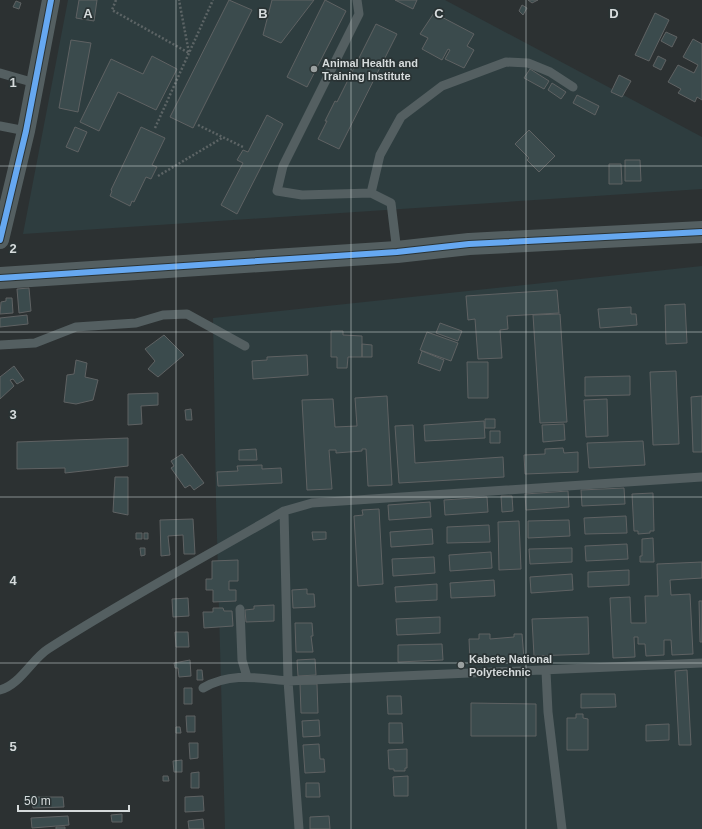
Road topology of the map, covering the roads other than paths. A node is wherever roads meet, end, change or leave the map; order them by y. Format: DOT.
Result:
graph roads {
  1 [pos="52,0"];
  2 [pos="357,0"];
  3 [pos="0,73"];
  4 [pos="35,83"];
  5 [pos="574,87"];
  6 [pos="0,126"];
  7 [pos="26,131"];
  8 [pos="371,193"];
  9 [pos="702,232"];
  10 [pos="0,240"];
  11 [pos="397,252"];
  12 [pos="0,278"];
  13 [pos="0,345"];
  14 [pos="245,346"];
  15 [pos="702,477"];
  16 [pos="284,511"];
  17 [pos="240,609"];
  18 [pos="702,663"];
  19 [pos="546,671"];
  20 [pos="247,677"];
  21 [pos="288,681"];
  22 [pos="204,688"];
  23 [pos="0,690"];
  24 [pos="299,829"];
  25 [pos="562,829"];
  1 -- 4 [label="street"];
  2 -- 8 [label="lane"];
  3 -- 4 [label="lane"];
  4 -- 7 [label="street"];
  5 -- 8 [label="lane"];
  6 -- 7 [label="lane"];
  7 -- 10 [label="street"];
  8 -- 11 [label="lane"];
  9 -- 11 [label="street"];
  11 -- 12 [label="street"];
  13 -- 14 [label="lane"];
  15 -- 16 [label="lane"];
  16 -- 21 [label="lane"];
  16 -- 23 [label="lane"];
  17 -- 20 [label="lane"];
  18 -- 19 [label="lane"];
  19 -- 21 [label="lane"];
  19 -- 25 [label="lane"];
  20 -- 21 [label="lane"];
  20 -- 22 [label="lane"];
  21 -- 24 [label="lane"];
}
